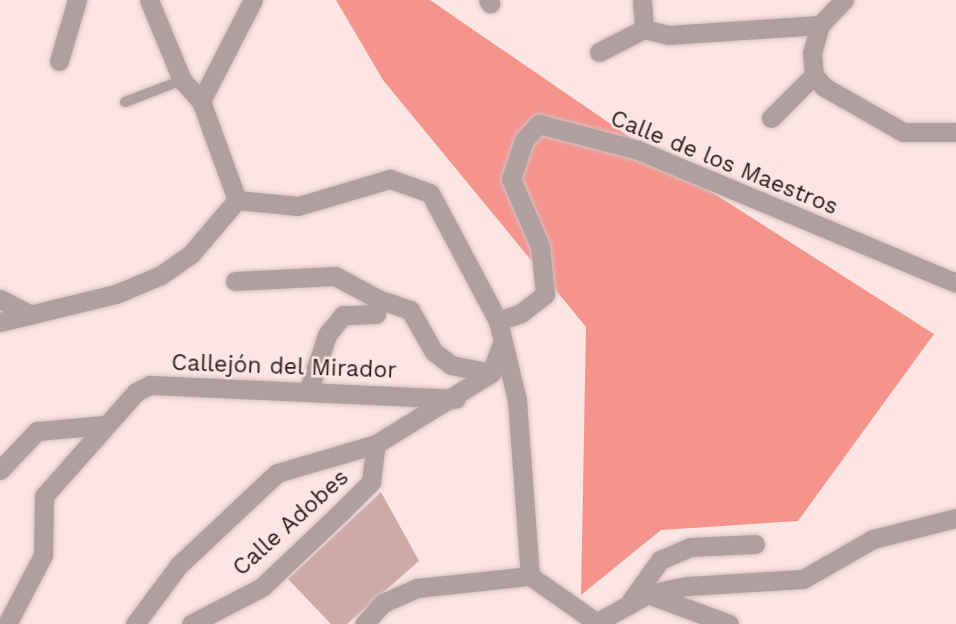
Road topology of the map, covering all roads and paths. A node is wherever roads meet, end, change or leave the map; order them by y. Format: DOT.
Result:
graph roads {
  1 [pos="78,0"];
  2 [pos="149,0"];
  3 [pos="253,0"];
  4 [pos="844,0"];
  5 [pos="647,2"];
  6 [pos="820,25"];
  7 [pos="644,29"];
  8 [pos="599,52"];
  9 [pos="59,61"];
  10 [pos="814,75"];
  11 [pos="182,80"];
  12 [pos="201,100"];
  13 [pos="125,102"];
  14 [pos="771,118"];
  15 [pos="956,132"];
  16 [pos="237,200"];
  17 [pos="235,281"];
  18 [pos="956,283"];
  19 [pos="0,299"];
  20 [pos="379,304"];
  21 [pos="26,312"];
  22 [pos="498,321"];
  23 [pos="0,323"];
  24 [pos="500,348"];
  25 [pos="491,373"];
  26 [pos="308,392"];
  27 [pos="456,399"];
  28 [pos="105,425"];
  29 [pos="376,444"];
  30 [pos="0,470"];
  31 [pos="956,518"];
  32 [pos="755,544"];
  33 [pos="530,576"];
  34 [pos="639,598"];
  35 [pos="219,620"];
  36 [pos="595,623"];
  37 [pos="7,624"];
  38 [pos="135,624"];
  39 [pos="191,624"];
  40 [pos="364,624"];
  41 [pos="729,624"];
  1 -- 9 [label="street"];
  2 -- 11 [label="street"];
  3 -- 12 [label="street"];
  4 -- 6 [label="street"];
  5 -- 7 [label="street"];
  6 -- 7 [label="street"];
  6 -- 10 [label="street"];
  7 -- 8 [label="street"];
  10 -- 14 [label="street"];
  10 -- 15 [label="street"];
  11 -- 12 [label="street"];
  11 -- 13 [label="lane"];
  12 -- 16 [label="street"];
  16 -- 21 [label="street"];
  16 -- 22 [label="street"];
  17 -- 20 [label="street"];
  18 -- 22 [label="street, Calle de los Maestros"];
  19 -- 21 [label="street"];
  20 -- 25 [label="street"];
  20 -- 26 [label="street"];
  21 -- 23 [label="street"];
  22 -- 24 [label="street"];
  24 -- 25 [label="street"];
  24 -- 33 [label="street"];
  25 -- 27 [label="street"];
  26 -- 27 [label="street, Callejón del Mirador"];
  26 -- 28 [label="street, Callejón del Mirador"];
  27 -- 29 [label="street"];
  28 -- 30 [label="street"];
  28 -- 37 [label="street, Callejón del Mirador"];
  29 -- 35 [label="street, Calle Adobes"];
  29 -- 38 [label="street"];
  31 -- 34 [label="street"];
  32 -- 34 [label="street"];
  33 -- 36 [label="street"];
  33 -- 40 [label="street"];
  34 -- 36 [label="street"];
  34 -- 41 [label="street"];
  35 -- 39 [label="street, Calle Adobes"];
}
